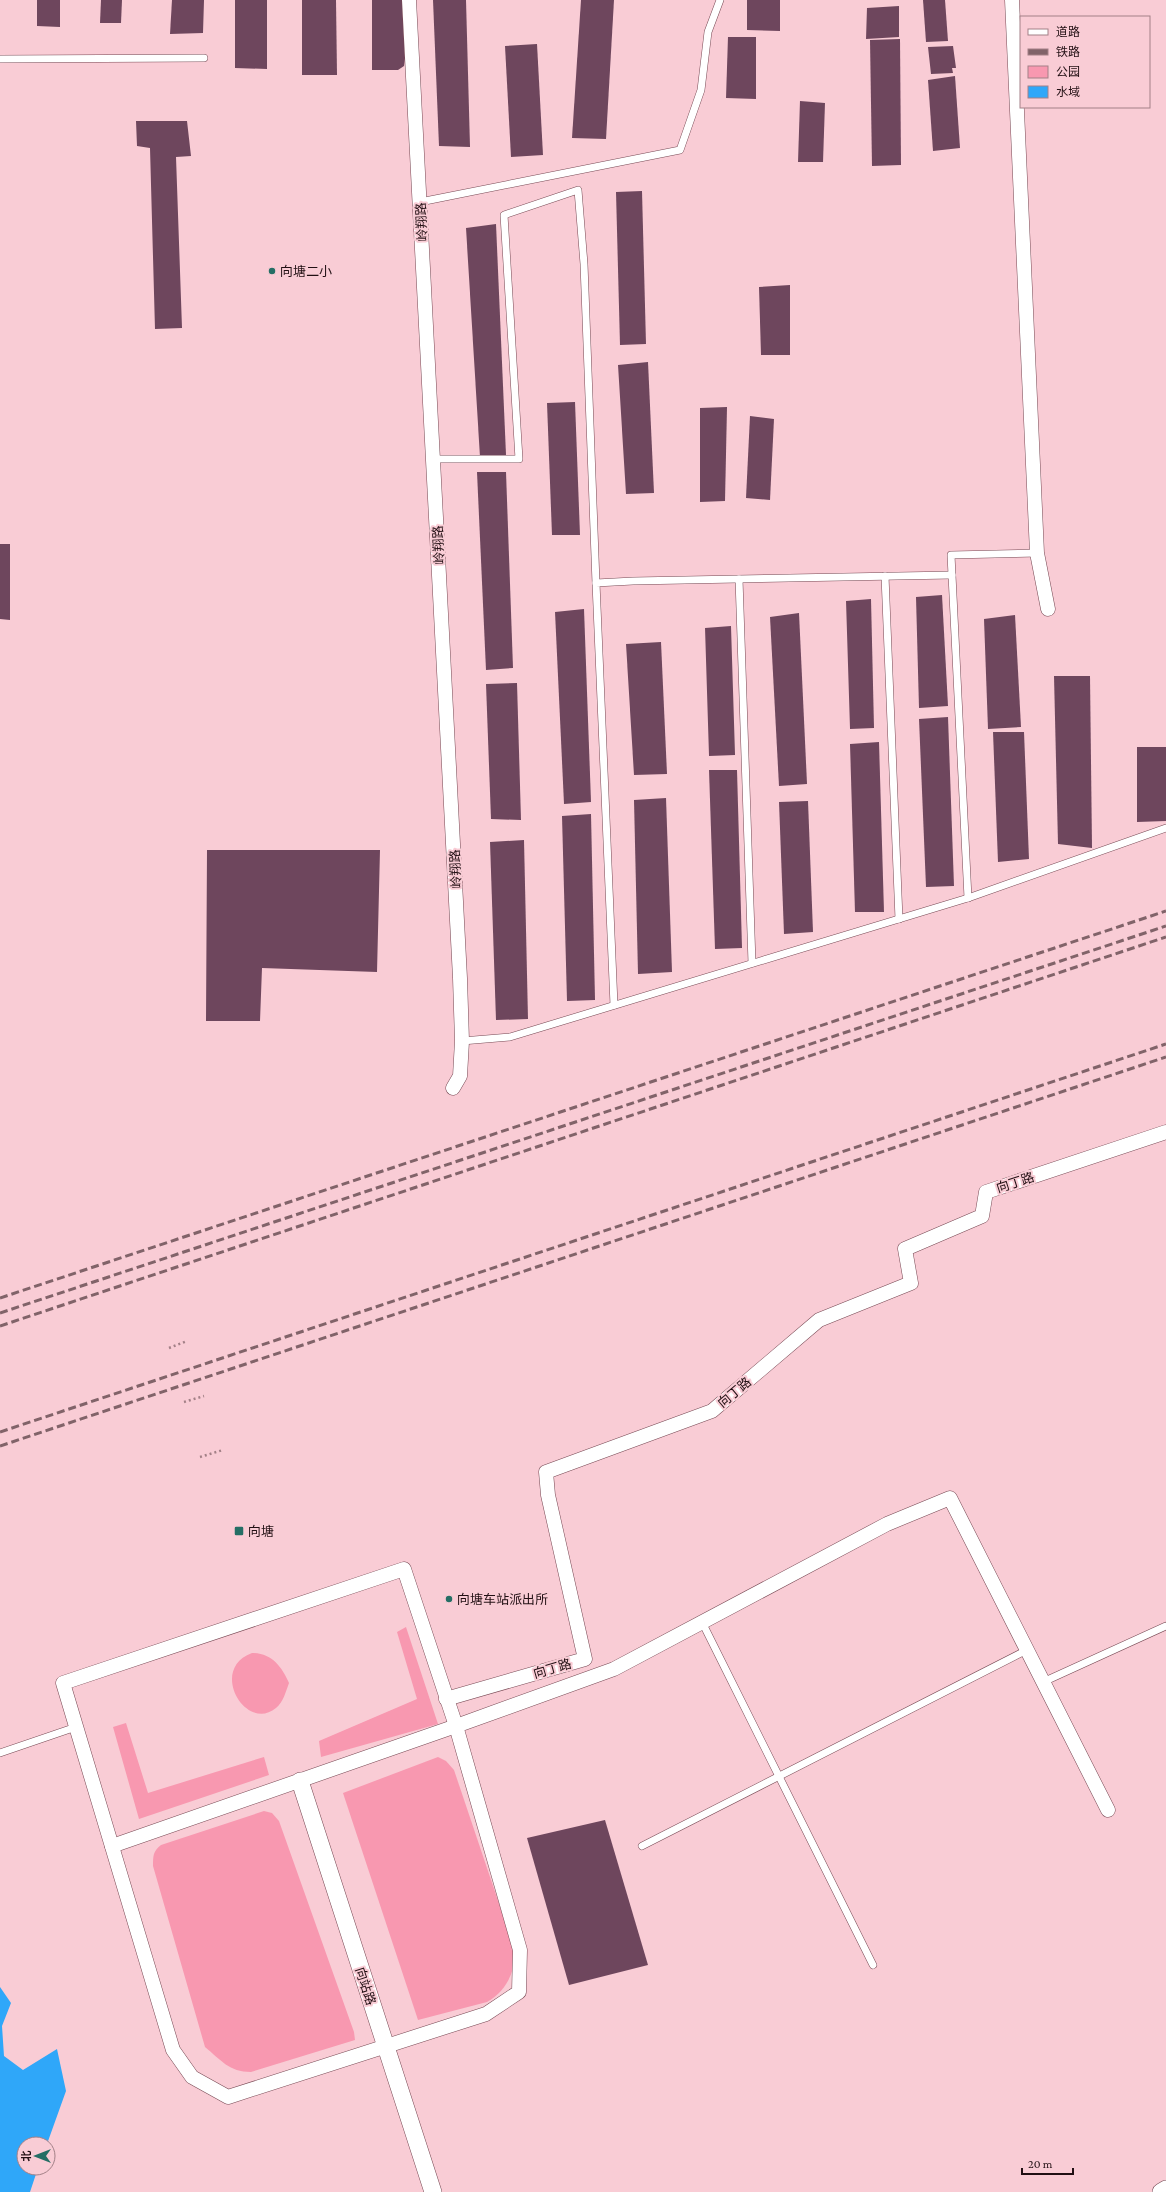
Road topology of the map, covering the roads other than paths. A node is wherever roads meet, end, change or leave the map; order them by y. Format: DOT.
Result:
graph roads {
  1 [pos="409,0"];
  2 [pos="720,0"];
  3 [pos="1012,0"];
  4 [pos="204,58"];
  5 [pos="0,59"];
  6 [pos="420,202"];
  7 [pos="434,459"];
  8 [pos="1037,553"];
  9 [pos="952,575"];
  10 [pos="885,576"];
  11 [pos="739,579"];
  12 [pos="596,583"];
  13 [pos="1048,609"];
  14 [pos="1166,828"];
  15 [pos="968,898"];
  16 [pos="899,919"];
  17 [pos="752,963"];
  18 [pos="614,1005"];
  19 [pos="462,1041"];
  20 [pos="453,1088"];
  21 [pos="1166,1132"];
  22 [pos="702,1622"];
  23 [pos="1166,1626"];
  24 [pos="1027,1650"];
  25 [pos="1043,1682"];
  26 [pos="446,1699"];
  27 [pos="456,1726"];
  28 [pos="76,1727"];
  29 [pos="0,1753"];
  30 [pos="779,1777"];
  31 [pos="300,1781"];
  32 [pos="1108,1810"];
  33 [pos="112,1846"];
  34 [pos="642,1846"];
  35 [pos="873,1965"];
  36 [pos="386,2046"];
  37 [pos="1166,2189"];
  38 [pos="433,2192"];
  39 [pos="1161,2192"];
  1 -- 6 [label="street, 岭翔路"];
  2 -- 6 [label="lane"];
  3 -- 8 [label="street"];
  4 -- 5 [label="lane"];
  6 -- 7 [label="street, 岭翔路"];
  7 -- 12 [label="lane"];
  7 -- 19 [label="street, 岭翔路"];
  8 -- 9 [label="lane"];
  8 -- 13 [label="street"];
  9 -- 10 [label="lane"];
  9 -- 15 [label="lane"];
  10 -- 11 [label="lane"];
  10 -- 16 [label="lane"];
  11 -- 12 [label="lane"];
  11 -- 17 [label="lane"];
  12 -- 18 [label="lane"];
  14 -- 15 [label="lane"];
  15 -- 16 [label="lane"];
  16 -- 17 [label="lane"];
  17 -- 18 [label="lane"];
  18 -- 19 [label="lane"];
  19 -- 20 [label="street, 岭翔路"];
  21 -- 26 [label="street, 向丁路"];
  22 -- 24 [label="street"];
  22 -- 27 [label="street"];
  22 -- 30 [label="lane"];
  23 -- 25 [label="lane"];
  24 -- 25 [label="street"];
  24 -- 30 [label="lane"];
  25 -- 32 [label="street"];
  26 -- 27 [label="street"];
  26 -- 28 [label="street"];
  27 -- 31 [label="street"];
  27 -- 36 [label="street"];
  28 -- 29 [label="lane"];
  28 -- 33 [label="street"];
  30 -- 34 [label="lane"];
  30 -- 35 [label="lane"];
  31 -- 33 [label="street"];
  31 -- 36 [label="street, 向站路"];
  33 -- 36 [label="street"];
  36 -- 38 [label="street, 向站路"];
  37 -- 39 [label="street"];
}
